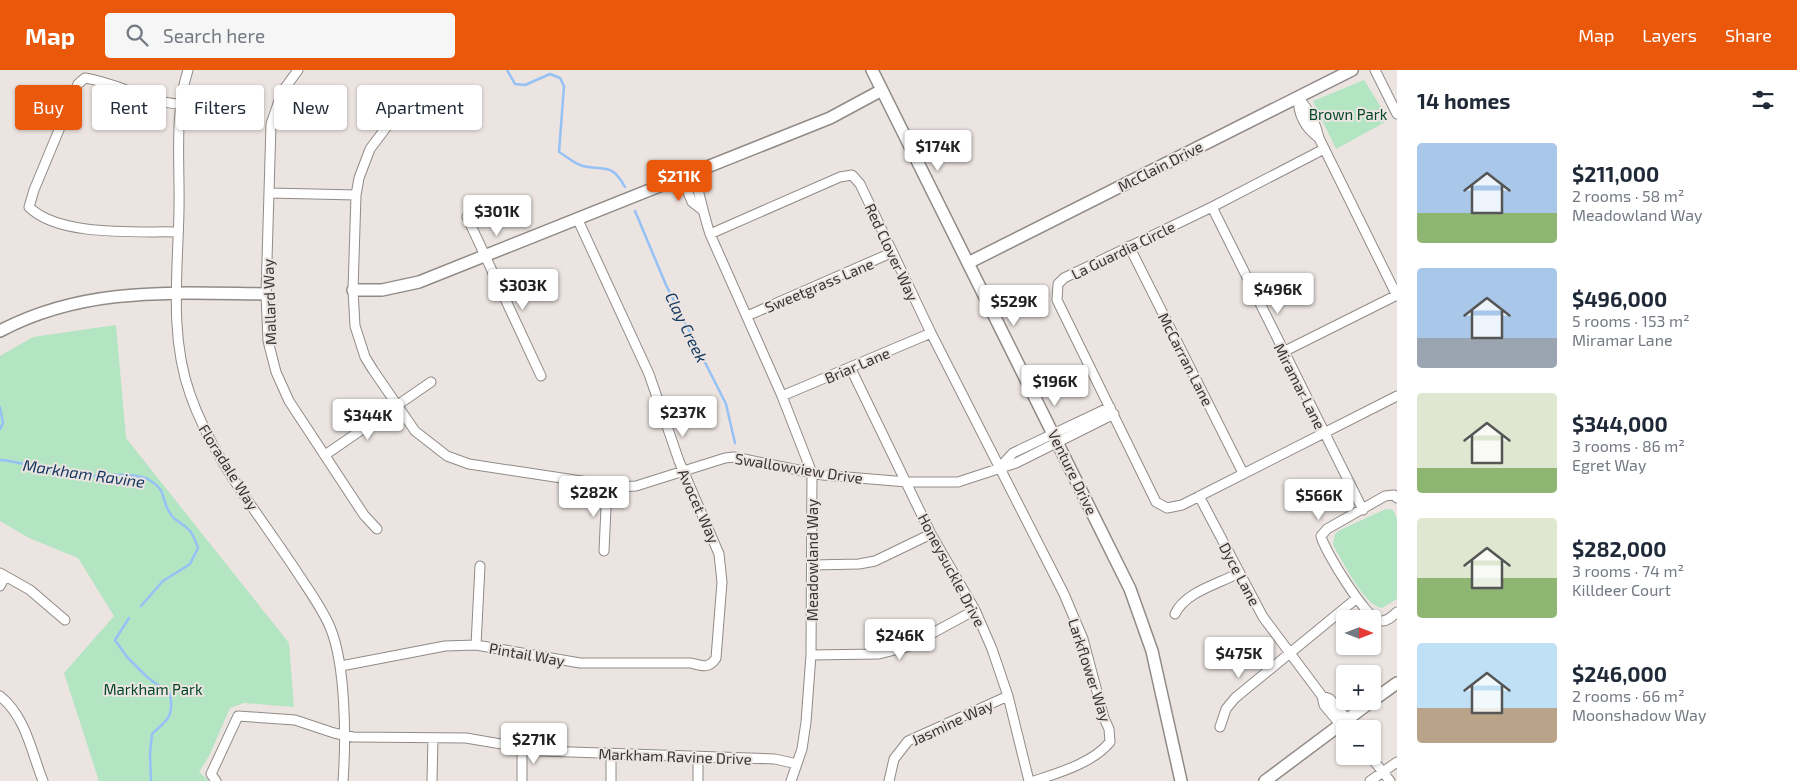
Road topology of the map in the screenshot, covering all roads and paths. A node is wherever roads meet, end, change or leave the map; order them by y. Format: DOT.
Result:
graph roads {
  1 [pos="188,70"];
  2 [pos="298,70"];
  3 [pos="872,70"];
  4 [pos="1352,70"];
  5 [pos="1375,70"];
  6 [pos="185,85"];
  7 [pos="882,90"];
  8 [pos="1298,97"];
  9 [pos="176,103"];
  10 [pos="1397,114"];
  11 [pos="180,130"];
  12 [pos="385,130"];
  13 [pos="1324,149"];
  14 [pos="688,175"];
  15 [pos="269,193"];
  16 [pos="356,195"];
  17 [pos="1212,207"];
  18 [pos="467,218"];
  19 [pos="577,218"];
  20 [pos="178,232"];
  21 [pos="710,234"];
  22 [pos="1129,246"];
  23 [pos="891,253"];
  24 [pos="485,256"];
  25 [pos="968,263"];
  26 [pos="353,290"];
  27 [pos="176,293"];
  28 [pos="266,294"];
  29 [pos="1397,295"];
  30 [pos="747,316"];
  31 [pos="0,331"];
  32 [pos="931,333"];
  33 [pos="1283,352"];
  34 [pos="851,369"];
  35 [pos="541,376"];
  36 [pos="431,382"];
  37 [pos="782,396"];
  38 [pos="1397,396"];
  39 [pos="397,406"];
  40 [pos="1112,411"];
  41 [pos="1324,433"];
  42 [pos="1056,438"];
  43 [pos="325,455"];
  44 [pos="1000,468"];
  45 [pos="682,471"];
  46 [pos="812,473"];
  47 [pos="1243,473"];
  48 [pos="907,482"];
  49 [pos="607,486"];
  50 [pos="1199,496"];
  51 [pos="1397,498"];
  52 [pos="1363,510"];
  53 [pos="377,529"];
  54 [pos="931,534"];
  55 [pos="604,551"];
  56 [pos="812,565"];
  57 [pos="480,566"];
  58 [pos="1239,573"];
  59 [pos="3,574"];
  60 [pos="0,586"];
  61 [pos="1357,598"];
  62 [pos="975,610"];
  63 [pos="1397,612"];
  64 [pos="1175,614"];
  65 [pos="64,620"];
  66 [pos="476,645"];
  67 [pos="1289,654"];
  68 [pos="811,655"];
  69 [pos="712,663"];
  70 [pos="341,666"];
  71 [pos="1397,683"];
  72 [pos="1381,695"];
  73 [pos="0,696"];
  74 [pos="1008,696"];
  75 [pos="1362,710"];
  76 [pos="1342,720"];
  77 [pos="1351,720"];
  78 [pos="1220,727"];
  79 [pos="1336,731"];
  80 [pos="343,735"];
  81 [pos="433,738"];
  82 [pos="522,748"];
  83 [pos="611,755"];
  84 [pos="698,757"];
  85 [pos="1397,762"];
  86 [pos="797,764"];
  87 [pos="1377,765"];
  88 [pos="1382,772"];
  89 [pos="42,781"];
  90 [pos="216,781"];
  91 [pos="344,781"];
  92 [pos="432,781"];
  93 [pos="522,781"];
  94 [pos="610,781"];
  95 [pos="698,781"];
  96 [pos="791,781"];
  97 [pos="889,781"];
  98 [pos="1029,781"];
  99 [pos="1034,781"];
  100 [pos="1181,781"];
  101 [pos="1265,781"];
  102 [pos="1370,781"];
  103 [pos="1390,781"];
  1 -- 6 [label="street, Floradale Way"];
  2 -- 15 [label="street, Mallard Way"];
  3 -- 7 [label="street, Venture Drive"];
  4 -- 8 [label="street, McClain Drive"];
  5 -- 10 [label="street"];
  7 -- 14 [label="street"];
  7 -- 25 [label="street, Venture Drive"];
  8 -- 13 [label="street"];
  8 -- 25 [label="street, McClain Drive"];
  9 -- 20 [label="street"];
  11 -- 20 [label="street, Floradale Way"];
  12 -- 16 [label="street, Swallowview Drive"];
  13 -- 17 [label="street, La Guardia Circle"];
  13 -- 29 [label="street"];
  14 -- 19 [label="street"];
  14 -- 21 [label="street, Meadowland Way"];
  15 -- 16 [label="street"];
  15 -- 28 [label="street, Mallard Way"];
  16 -- 26 [label="street, Swallowview Drive"];
  17 -- 22 [label="street, La Guardia Circle"];
  17 -- 33 [label="street, Miramar Lane"];
  18 -- 24 [label="street"];
  19 -- 24 [label="street"];
  19 -- 45 [label="street, Avocet Way"];
  20 -- 27 [label="street, Floradale Way"];
  21 -- 23 [label="street, Red Clover Way"];
  21 -- 30 [label="street, Meadowland Way"];
  22 -- 40 [label="street, La Guardia Circle"];
  22 -- 47 [label="street, McCarran Lane"];
  23 -- 30 [label="street, Sweetgrass Lane"];
  23 -- 32 [label="street, Red Clover Way"];
  24 -- 26 [label="street"];
  24 -- 35 [label="street"];
  25 -- 42 [label="street, Venture Drive"];
  26 -- 39 [label="street, Swallowview Drive"];
  27 -- 28 [label="street"];
  27 -- 31 [label="street"];
  27 -- 70 [label="street, Floradale Way"];
  28 -- 43 [label="street, Mallard Way"];
  29 -- 33 [label="street"];
  30 -- 37 [label="street, Meadowland Way"];
  32 -- 34 [label="street, Briar Lane"];
  32 -- 44 [label="street, Red Clover Way"];
  33 -- 41 [label="street, Miramar Lane"];
  34 -- 37 [label="street, Briar Lane"];
  34 -- 48 [label="street, Honeysuckle Drive"];
  36 -- 39 [label="street"];
  37 -- 46 [label="street, Meadowland Way"];
  38 -- 41 [label="street, La Guardia Circle"];
  39 -- 43 [label="street"];
  39 -- 49 [label="street, Swallowview Drive"];
  40 -- 42 [label="street, Swallowview Drive"];
  40 -- 50 [label="street, La Guardia Circle"];
  41 -- 47 [label="street, La Guardia Circle"];
  41 -- 52 [label="street, Miramar Lane"];
  42 -- 44 [label="street, Swallowview Drive"];
  42 -- 100 [label="street, Venture Drive"];
  43 -- 53 [label="street, Mallard Way"];
  44 -- 48 [label="street, Swallowview Drive"];
  44 -- 99 [label="street, Larkflower Way"];
  45 -- 46 [label="street, Swallowview Drive"];
  45 -- 49 [label="street, Swallowview Drive"];
  45 -- 69 [label="street, Avocet Way"];
  46 -- 48 [label="street, Swallowview Drive"];
  46 -- 56 [label="street, Meadowland Way"];
  47 -- 50 [label="street, La Guardia Circle"];
  48 -- 54 [label="street, Honeysuckle Drive"];
  49 -- 55 [label="street"];
  50 -- 58 [label="street, Dyce Lane"];
  51 -- 52 [label="street"];
  52 -- 61 [label="street"];
  54 -- 56 [label="street"];
  54 -- 62 [label="street, Honeysuckle Drive"];
  56 -- 68 [label="street, Meadowland Way"];
  57 -- 66 [label="street"];
  58 -- 64 [label="street"];
  58 -- 67 [label="street, Dyce Lane"];
  59 -- 60 [label="street"];
  59 -- 65 [label="street"];
  61 -- 63 [label="street"];
  61 -- 67 [label="street"];
  62 -- 68 [label="street"];
  62 -- 74 [label="street, Honeysuckle Drive"];
  66 -- 69 [label="street, Pintail Way"];
  66 -- 70 [label="street, Pintail Way"];
  67 -- 76 [label="street, Dyce Lane"];
  67 -- 78 [label="street"];
  68 -- 86 [label="street, Meadowland Way"];
  70 -- 80 [label="street, Floradale Way"];
  71 -- 72 [label="street"];
  73 -- 89 [label="street"];
  74 -- 97 [label="street, Jasmine Way"];
  74 -- 98 [label="street, Honeysuckle Drive"];
  75 -- 77 [label="street"];
  79 -- 101 [label="street"];
  80 -- 81 [label="street, Markham Ravine Drive"];
  80 -- 90 [label="street, Markham Ravine Drive"];
  80 -- 91 [label="street, Floradale Way"];
  81 -- 82 [label="street, Markham Ravine Drive"];
  81 -- 92 [label="street"];
  82 -- 83 [label="street, Markham Ravine Drive"];
  82 -- 93 [label="street"];
  83 -- 84 [label="street, Markham Ravine Drive"];
  83 -- 94 [label="street"];
  84 -- 86 [label="street, Markham Ravine Drive"];
  84 -- 95 [label="street"];
  85 -- 88 [label="street"];
  86 -- 96 [label="street, Meadowland Way"];
  87 -- 88 [label="street"];
  88 -- 102 [label="street"];
  88 -- 103 [label="street"];
}
